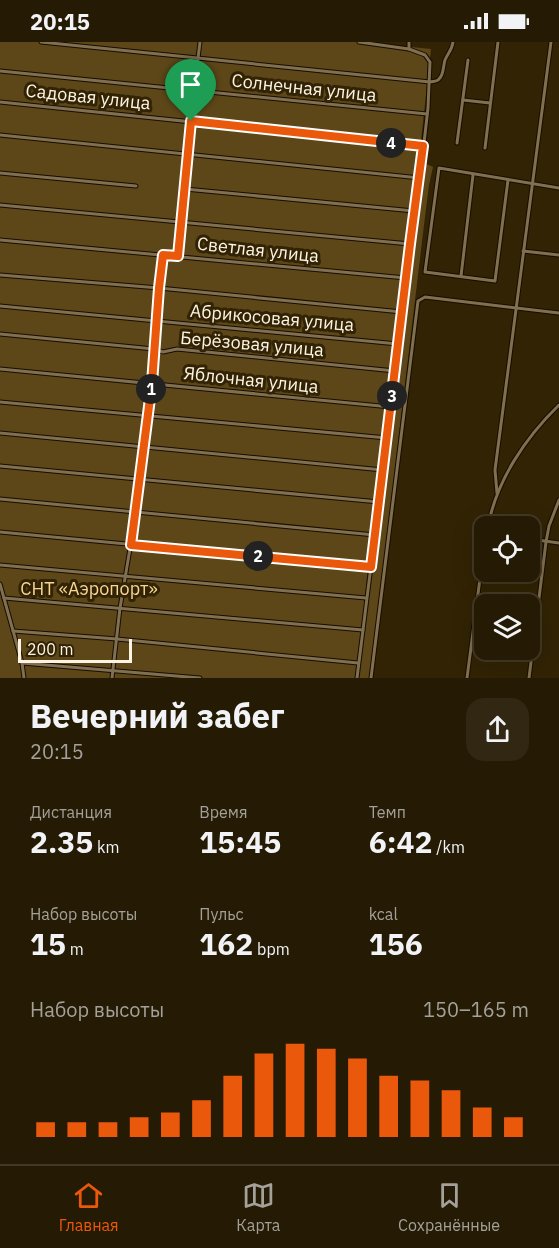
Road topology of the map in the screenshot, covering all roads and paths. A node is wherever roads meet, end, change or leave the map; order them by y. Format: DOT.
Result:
graph roads {
  1 [pos="41,42"];
  2 [pos="200,42"];
  3 [pos="359,42"];
  4 [pos="409,42"];
  5 [pos="453,42"];
  6 [pos="498,42"];
  7 [pos="551,42"];
  8 [pos="409,49"];
  9 [pos="198,58"];
  10 [pos="468,60"];
  11 [pos="0,71"];
  12 [pos="430,82"];
  13 [pos="194,90"];
  14 [pos="463,100"];
  15 [pos="0,102"];
  16 [pos="490,103"];
  17 [pos="427,114"];
  18 [pos="191,121"];
  19 [pos="0,135"];
  20 [pos="458,143"];
  21 [pos="423,146"];
  22 [pos="485,148"];
  23 [pos="189,153"];
  24 [pos="0,173"];
  25 [pos="473,175"];
  26 [pos="420,178"];
  27 [pos="508,180"];
  28 [pos="532,183"];
  29 [pos="136,186"];
  30 [pos="559,188"];
  31 [pos="185,189"];
  32 [pos="0,205"];
  33 [pos="414,211"];
  34 [pos="182,223"];
  35 [pos="0,240"];
  36 [pos="410,244"];
  37 [pos="523,251"];
  38 [pos="163,255"];
  39 [pos="559,255"];
  40 [pos="178,256"];
  41 [pos="0,275"];
  42 [pos="461,276"];
  43 [pos="406,278"];
  44 [pos="159,288"];
  45 [pos="0,306"];
  46 [pos="516,307"];
  47 [pos="402,312"];
  48 [pos="559,313"];
  49 [pos="156,321"];
  50 [pos="0,334"];
  51 [pos="398,344"];
  52 [pos="154,349"];
  53 [pos="0,369"];
  54 [pos="395,371"];
  55 [pos="152,383"];
  56 [pos="0,402"];
  57 [pos="559,405"];
  58 [pos="391,407"];
  59 [pos="147,415"];
  60 [pos="0,433"];
  61 [pos="387,438"];
  62 [pos="144,447"];
  63 [pos="0,466"];
  64 [pos="383,470"];
  65 [pos="140,480"];
  66 [pos="497,493"];
  67 [pos="0,499"];
  68 [pos="559,500"];
  69 [pos="379,502"];
  70 [pos="136,513"];
  71 [pos="489,516"];
  72 [pos="0,532"];
  73 [pos="375,535"];
  74 [pos="540,541"];
  75 [pos="546,542"];
  76 [pos="559,543"];
  77 [pos="131,545"];
  78 [pos="0,565"];
  79 [pos="371,567"];
  80 [pos="127,576"];
  81 [pos="480,582"];
  82 [pos="0,584"];
  83 [pos="4,598"];
  84 [pos="366,598"];
  85 [pos="120,608"];
  86 [pos="363,630"];
  87 [pos="13,631"];
  88 [pos="117,639"];
  89 [pos="22,663"];
  90 [pos="358,663"];
  91 [pos="112,670"];
  92 [pos="24,678"];
  93 [pos="112,678"];
  94 [pos="200,678"];
  95 [pos="357,678"];
  96 [pos="371,678"];
  97 [pos="467,678"];
  98 [pos="529,678"];
  1 -- 9 [label="street"];
  2 -- 9 [label="street"];
  3 -- 8 [label="street"];
  4 -- 8 [label="street"];
  5 -- 12 [label="street"];
  6 -- 16 [label="street"];
  7 -- 28 [label="street"];
  8 -- 12 [label="street"];
  9 -- 12 [label="street"];
  9 -- 13 [label="street"];
  10 -- 14 [label="street"];
  11 -- 13 [label="street, Солнечная улица"];
  12 -- 17 [label="street"];
  13 -- 17 [label="street, Солнечная улица"];
  13 -- 18 [label="street"];
  14 -- 16 [label="street"];
  14 -- 20 [label="street"];
  15 -- 18 [label="street, Садовая улица"];
  16 -- 22 [label="street"];
  17 -- 21 [label="street"];
  18 -- 21 [label="street, Садовая улица"];
  18 -- 23 [label="street"];
  19 -- 23 [label="street"];
  21 -- 26 [label="street"];
  23 -- 26 [label="street"];
  23 -- 31 [label="street"];
  24 -- 29 [label="street"];
  25 -- 27 [label="street"];
  25 -- 42 [label="street"];
  25 -- 42 [label="street"];
  26 -- 33 [label="street"];
  27 -- 28 [label="street"];
  27 -- 42 [label="street"];
  28 -- 30 [label="street"];
  28 -- 37 [label="street"];
  31 -- 33 [label="street"];
  31 -- 34 [label="street"];
  32 -- 34 [label="street"];
  33 -- 36 [label="street"];
  34 -- 36 [label="street"];
  34 -- 40 [label="street"];
  35 -- 38 [label="street, Светлая улица"];
  36 -- 43 [label="street"];
  37 -- 39 [label="street"];
  37 -- 46 [label="street"];
  38 -- 40 [label="street, Светлая улица"];
  38 -- 44 [label="street"];
  40 -- 43 [label="street, Светлая улица"];
  41 -- 44 [label="street"];
  43 -- 47 [label="street"];
  44 -- 47 [label="street"];
  44 -- 49 [label="street"];
  45 -- 49 [label="street, Абрикосовая улица"];
  46 -- 48 [label="street"];
  46 -- 66 [label="street"];
  46 -- 96 [label="street"];
  47 -- 51 [label="street"];
  49 -- 51 [label="street, Абрикосовая улица"];
  49 -- 52 [label="street"];
  50 -- 52 [label="street, Берёзовая улица"];
  51 -- 54 [label="street"];
  52 -- 54 [label="street, Берёзовая улица"];
  52 -- 55 [label="street"];
  53 -- 55 [label="street, Яблочная улица"];
  54 -- 58 [label="street"];
  55 -- 58 [label="street, Яблочная улица"];
  55 -- 59 [label="street"];
  56 -- 59 [label="street"];
  57 -- 66 [label="street"];
  58 -- 61 [label="street"];
  59 -- 61 [label="street"];
  59 -- 62 [label="street"];
  60 -- 62 [label="street"];
  61 -- 64 [label="street"];
  62 -- 64 [label="street"];
  62 -- 65 [label="street"];
  63 -- 65 [label="street"];
  64 -- 69 [label="street"];
  65 -- 69 [label="street"];
  65 -- 70 [label="street"];
  66 -- 71 [label="street"];
  67 -- 70 [label="street"];
  68 -- 75 [label="street"];
  69 -- 73 [label="street"];
  70 -- 73 [label="street"];
  70 -- 77 [label="street"];
  72 -- 77 [label="street"];
  73 -- 79 [label="street"];
  74 -- 75 [label="street"];
  75 -- 76 [label="street"];
  75 -- 98 [label="street"];
  77 -- 79 [label="street"];
  77 -- 80 [label="street"];
  78 -- 80 [label="street"];
  79 -- 84 [label="street"];
  80 -- 84 [label="street"];
  80 -- 85 [label="street"];
  81 -- 97 [label="street"];
  82 -- 83 [label="street"];
  83 -- 85 [label="street"];
  83 -- 87 [label="street"];
  84 -- 86 [label="street"];
  85 -- 86 [label="street"];
  85 -- 88 [label="street"];
  86 -- 90 [label="street"];
  87 -- 88 [label="street"];
  87 -- 89 [label="street"];
  88 -- 90 [label="street"];
  88 -- 91 [label="street"];
  89 -- 91 [label="street"];
  89 -- 92 [label="street"];
  90 -- 95 [label="street"];
  91 -- 93 [label="street"];
  91 -- 94 [label="street"];
}
